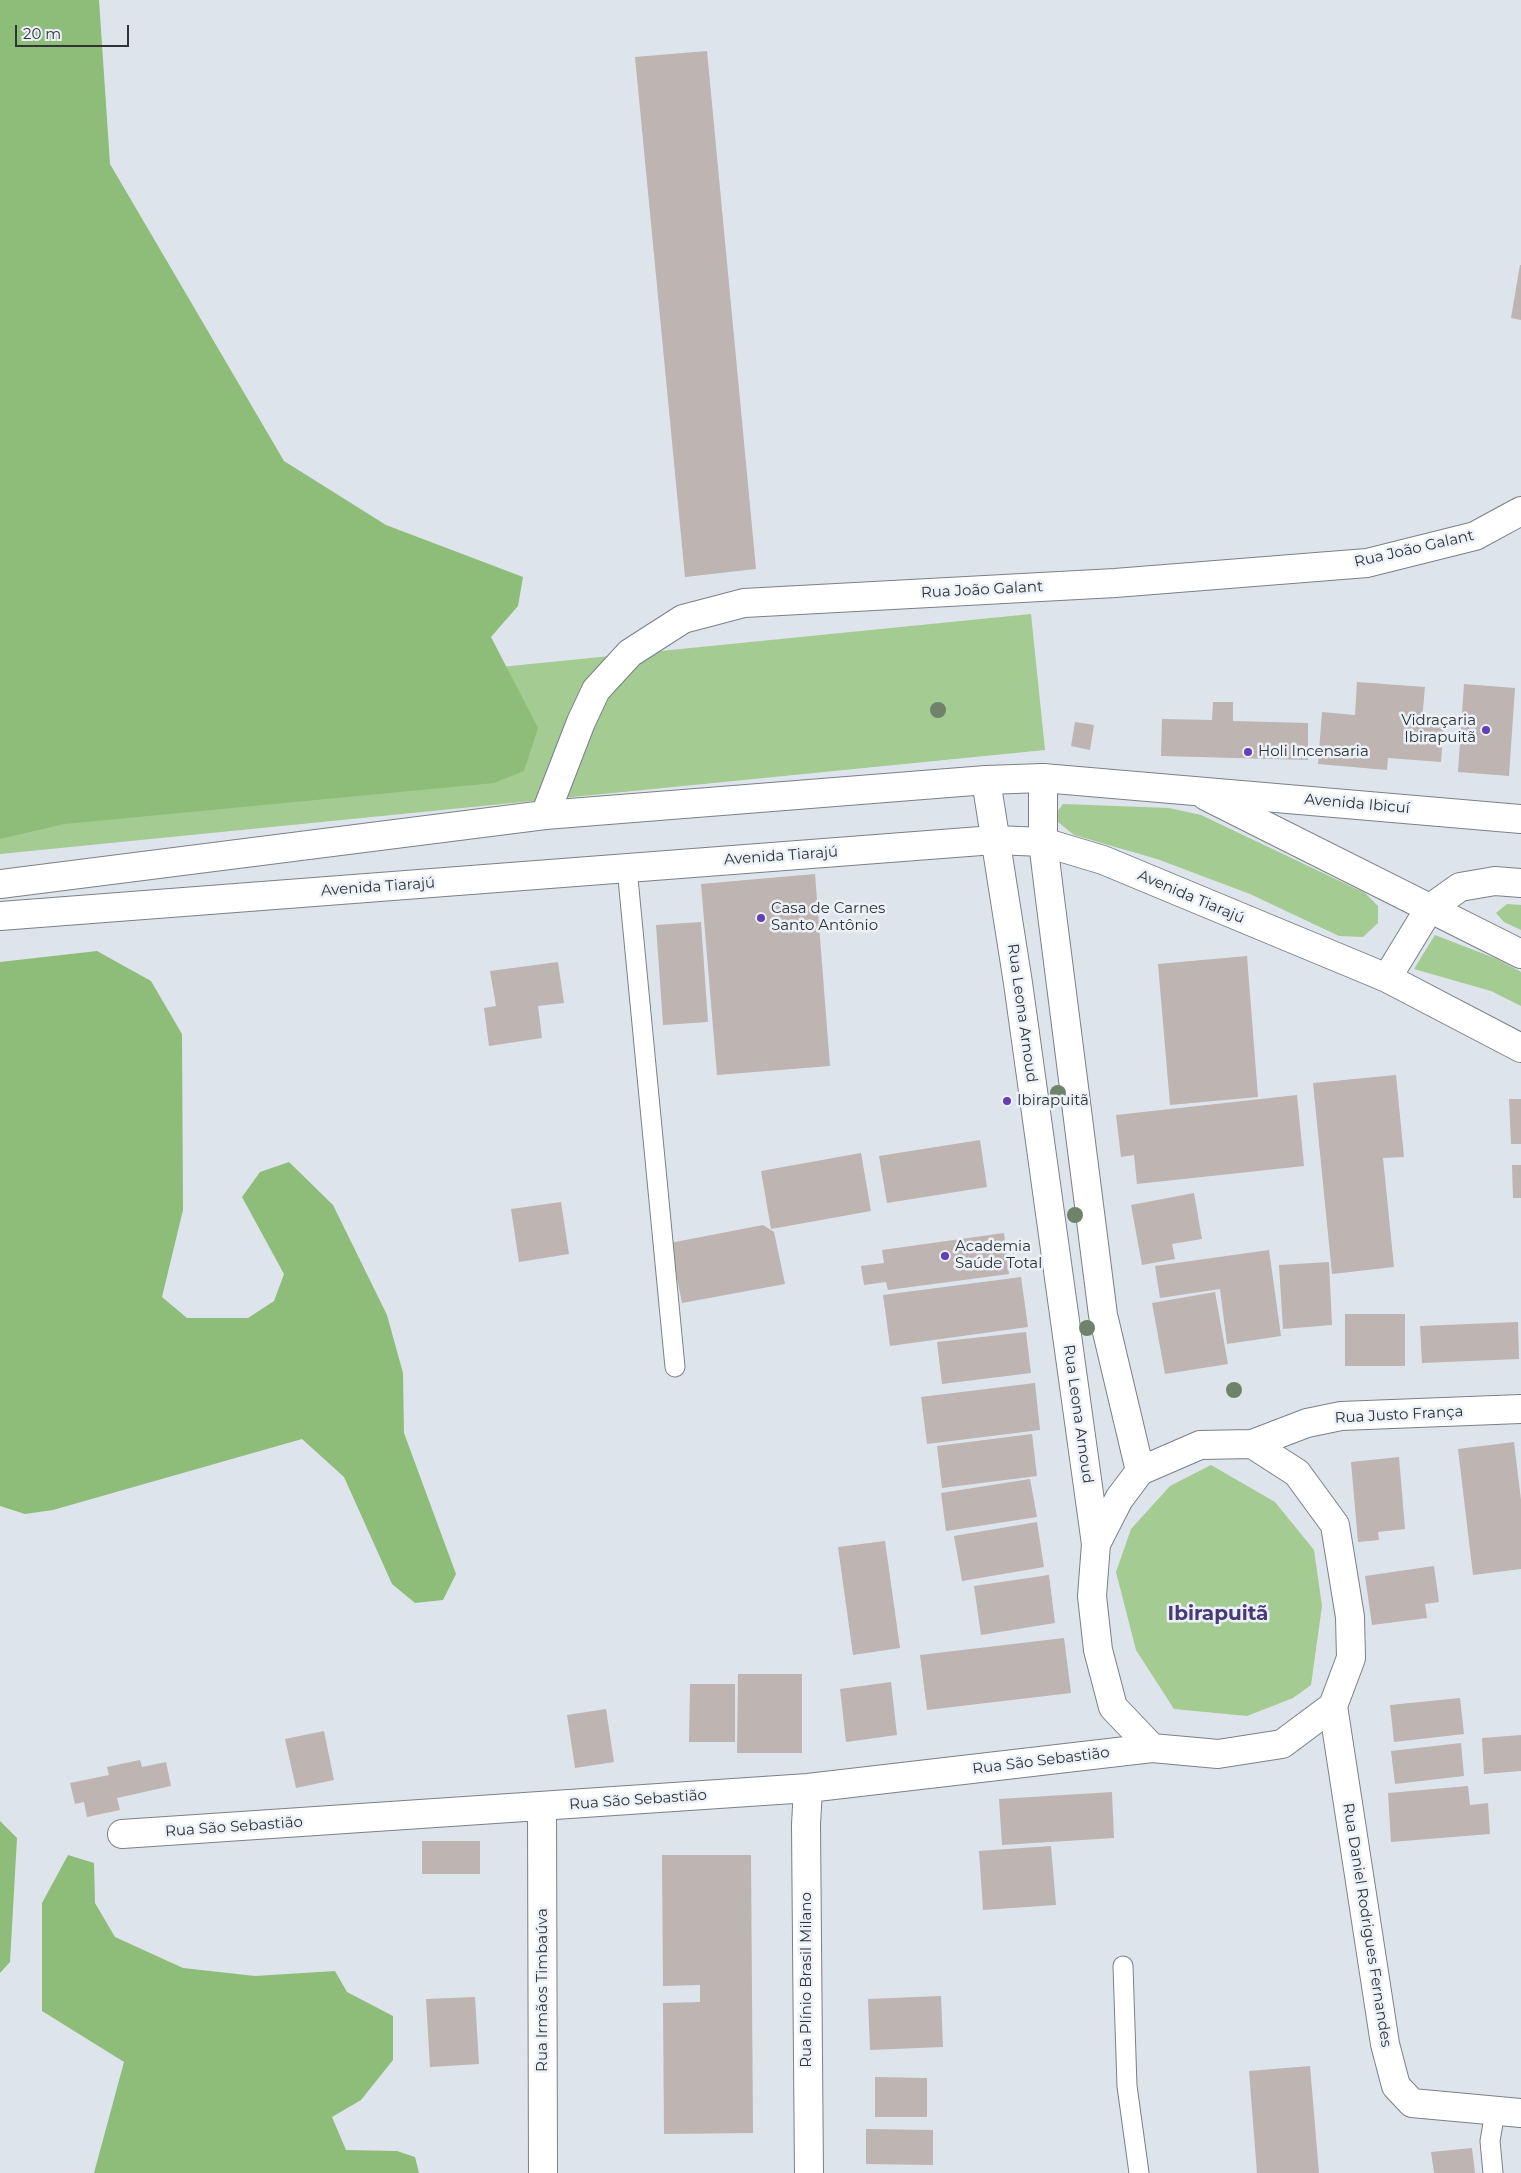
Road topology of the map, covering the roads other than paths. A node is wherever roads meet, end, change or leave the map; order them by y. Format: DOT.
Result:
graph roads {
  1 [pos="1521,511"];
  2 [pos="1042,778"];
  3 [pos="986,780"];
  4 [pos="1194,790"];
  5 [pos="546,815"];
  6 [pos="1521,819"];
  7 [pos="994,840"];
  8 [pos="1043,842"];
  9 [pos="627,868"];
  10 [pos="1521,883"];
  11 [pos="0,884"];
  12 [pos="1429,909"];
  13 [pos="0,916"];
  14 [pos="1521,954"];
  15 [pos="1387,978"];
  16 [pos="1521,1048"];
  17 [pos="675,1367"];
  18 [pos="1521,1409"];
  19 [pos="1252,1444"];
  20 [pos="1140,1471"];
  21 [pos="1096,1544"];
  22 [pos="1333,1706"];
  23 [pos="1152,1748"];
  24 [pos="808,1788"];
  25 [pos="542,1807"];
  26 [pos="122,1834"];
  27 [pos="1123,1966"];
  28 [pos="1508,2113"];
  29 [pos="543,2173"];
  30 [pos="809,2173"];
  31 [pos="1139,2173"];
  32 [pos="1493,2173"];
  1 -- 5 [label="street, Rua João Galant"];
  2 -- 3 [label="street"];
  2 -- 4 [label="street"];
  2 -- 8 [label="street"];
  3 -- 5 [label="street"];
  3 -- 7 [label="street, Rua Leona Arnoud"];
  4 -- 6 [label="street, Avenida Ibicuí"];
  4 -- 12 [label="street"];
  5 -- 11 [label="street"];
  7 -- 8 [label="street, Avenida Tiarajú"];
  7 -- 9 [label="street, Avenida Tiarajú"];
  7 -- 21 [label="street, Rua Leona Arnoud"];
  8 -- 15 [label="street, Avenida Tiarajú"];
  8 -- 20 [label="street"];
  9 -- 13 [label="street, Avenida Tiarajú"];
  9 -- 17 [label="lane"];
  10 -- 12 [label="street"];
  12 -- 14 [label="street"];
  12 -- 15 [label="street"];
  15 -- 16 [label="street, Avenida Tiarajú"];
  18 -- 19 [label="street, Rua Justo França"];
  19 -- 20 [label="street"];
  19 -- 22 [label="street"];
  20 -- 21 [label="street"];
  21 -- 23 [label="street"];
  22 -- 23 [label="street, Rua São Sebastião"];
  22 -- 28 [label="street, Rua Daniel Rodrigues Fernandes"];
  23 -- 24 [label="street, Rua São Sebastião"];
  24 -- 25 [label="street, Rua São Sebastião"];
  24 -- 30 [label="street, Rua Plínio Brasil Milano"];
  25 -- 26 [label="street, Rua São Sebastião"];
  25 -- 29 [label="street, Rua Irmãos Timbaúva"];
  27 -- 31 [label="lane"];
  28 -- 32 [label="lane"];
}
